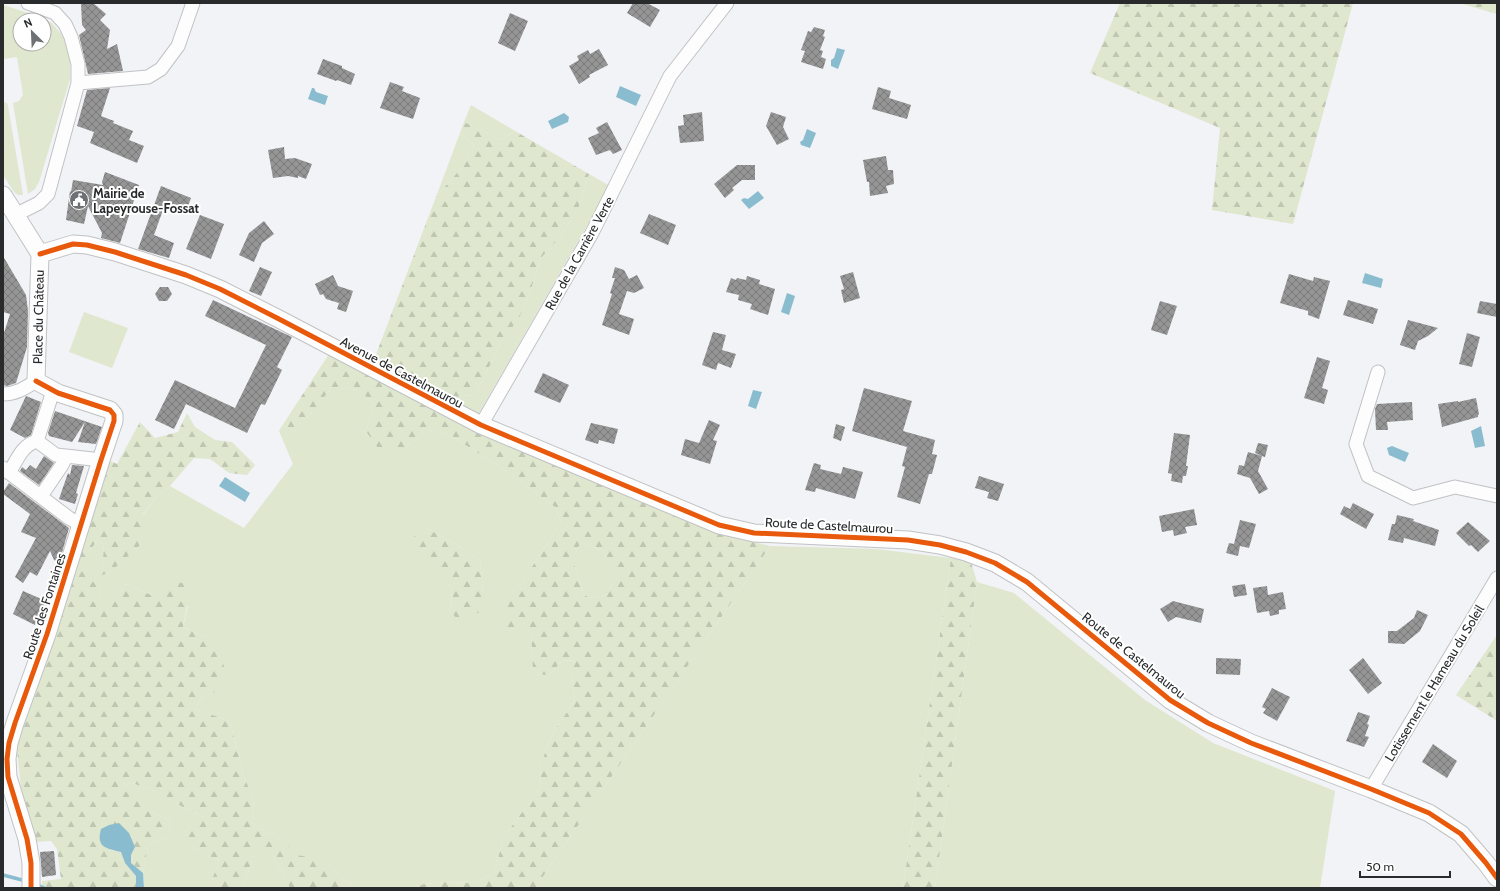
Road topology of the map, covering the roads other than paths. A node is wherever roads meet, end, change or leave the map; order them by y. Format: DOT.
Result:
graph roads {
  1 [pos="28,3"];
  2 [pos="193,3"];
  3 [pos="727,3"];
  4 [pos="78,83"];
  5 [pos="3,195"];
  6 [pos="15,215"];
  7 [pos="40,254"];
  8 [pos="1378,372"];
  9 [pos="36,381"];
  10 [pos="53,391"];
  11 [pos="3,394"];
  12 [pos="481,426"];
  13 [pos="37,442"];
  14 [pos="66,456"];
  15 [pos="101,460"];
  16 [pos="6,470"];
  17 [pos="41,496"];
  18 [pos="1497,496"];
  19 [pos="81,525"];
  20 [pos="754,533"];
  21 [pos="1497,578"];
  22 [pos="5,769"];
  23 [pos="1371,789"];
  24 [pos="1497,878"];
  25 [pos="31,881"];
  1 -- 4 [label="street"];
  2 -- 4 [label="street"];
  3 -- 12 [label="street, Rue de la Carrière Verte"];
  4 -- 6 [label="street"];
  5 -- 6 [label="street"];
  6 -- 7 [label="street"];
  7 -- 9 [label="street, Place du Château"];
  7 -- 12 [label="street, Avenue de Castelmaurou"];
  8 -- 18 [label="street"];
  9 -- 10 [label="street, Route des Fontaines"];
  9 -- 11 [label="street"];
  10 -- 13 [label="street"];
  10 -- 15 [label="street, Route des Fontaines"];
  12 -- 20 [label="street, Avenue de Castelmaurou"];
  13 -- 14 [label="street"];
  13 -- 16 [label="street"];
  14 -- 15 [label="street"];
  14 -- 17 [label="street"];
  15 -- 19 [label="street, Route des Fontaines"];
  16 -- 17 [label="street"];
  17 -- 19 [label="street"];
  19 -- 22 [label="street, Route des Fontaines"];
  20 -- 23 [label="street, Route de Castelmaurou"];
  21 -- 23 [label="street, Lotissement le Hameau du Soleil"];
  22 -- 25 [label="street, Route des Fontaines"];
  23 -- 24 [label="street, Route de Castelmaurou"];
}
